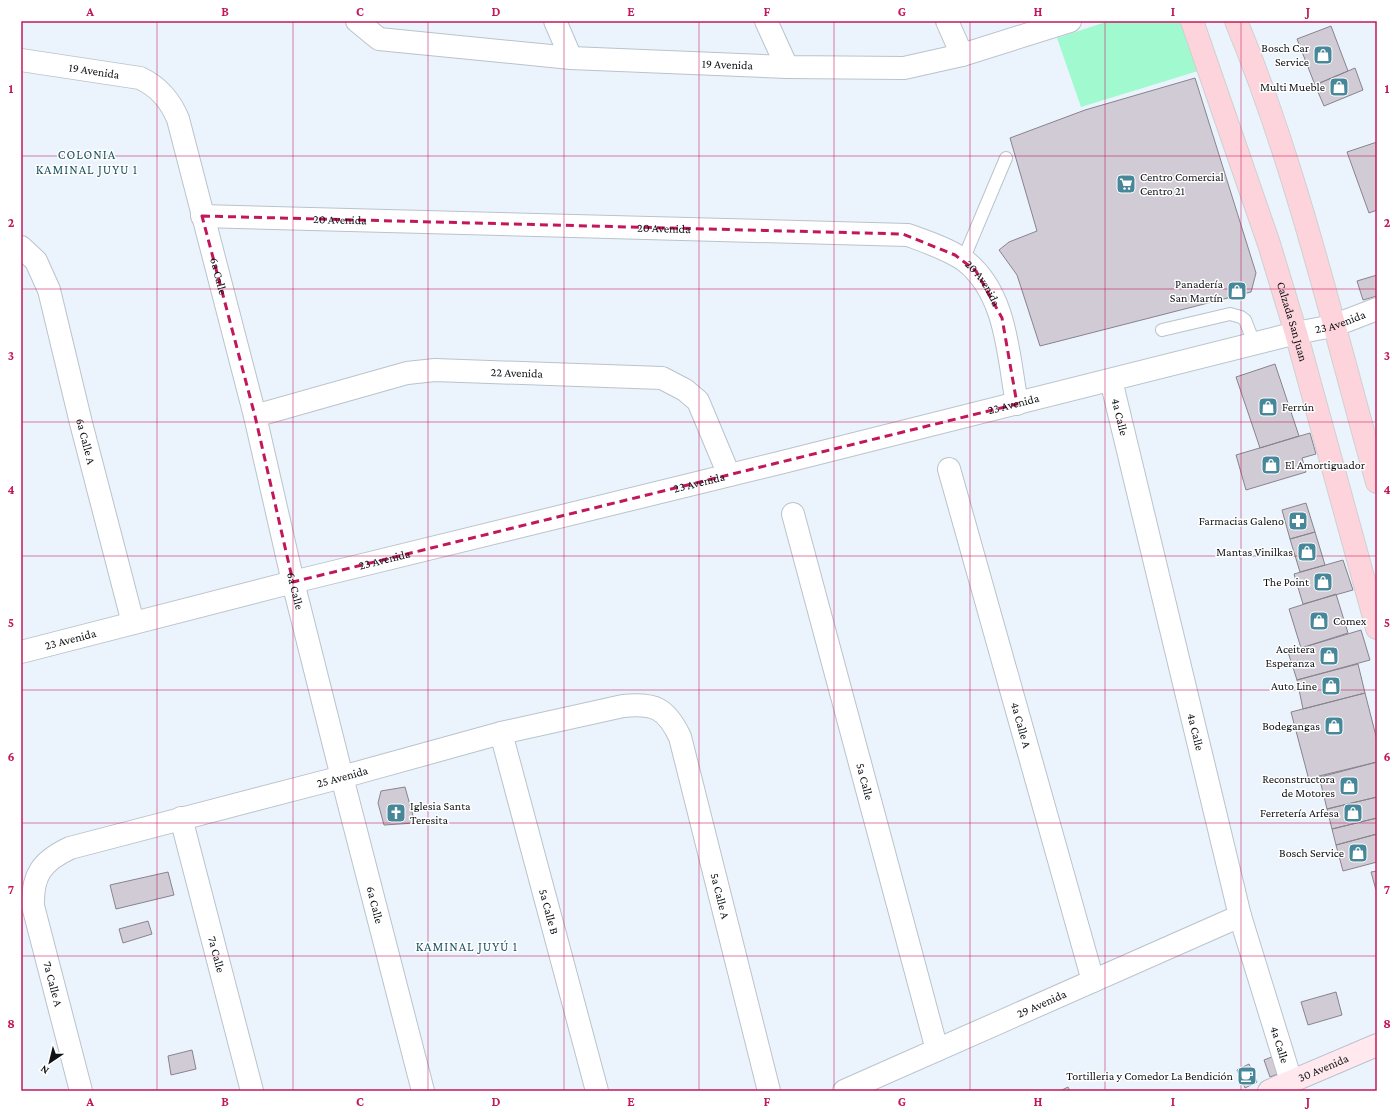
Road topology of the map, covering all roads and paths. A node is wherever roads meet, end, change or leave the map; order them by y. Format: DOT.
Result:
graph roads {
  1 [pos="357,21"];
  2 [pos="555,21"];
  3 [pos="766,21"];
  4 [pos="947,21"];
  5 [pos="1070,21"];
  6 [pos="1192,21"];
  7 [pos="1236,21"];
  8 [pos="962,55"];
  9 [pos="571,58"];
  10 [pos="21,60"];
  11 [pos="787,67"];
  12 [pos="163,93"];
  13 [pos="1006,158"];
  14 [pos="202,216"];
  15 [pos="28,254"];
  16 [pos="963,260"];
  17 [pos="1377,310"];
  18 [pos="1333,326"];
  19 [pos="1162,330"];
  20 [pos="1296,333"];
  21 [pos="1254,343"];
  22 [pos="1111,380"];
  23 [pos="1017,404"];
  24 [pos="255,416"];
  25 [pos="1372,442"];
  26 [pos="949,469"];
  27 [pos="730,475"];
  28 [pos="1377,482"];
  29 [pos="793,514"];
  30 [pos="293,582"];
  31 [pos="133,623"];
  32 [pos="1377,628"];
  33 [pos="21,652"];
  34 [pos="659,709"];
  35 [pos="501,733"];
  36 [pos="342,777"];
  37 [pos="181,818"];
  38 [pos="37,876"];
  39 [pos="1240,916"];
  40 [pos="1093,981"];
  41 [pos="1377,1045"];
  42 [pos="937,1050"];
  43 [pos="1292,1081"];
  44 [pos="81,1091"];
  45 [pos="252,1091"];
  46 [pos="423,1091"];
  47 [pos="597,1091"];
  48 [pos="769,1091"];
  49 [pos="844,1091"];
  50 [pos="1269,1091"];
  1 -- 9 [label="street, 19 Avenida"];
  2 -- 9 [label="street"];
  3 -- 11 [label="street"];
  4 -- 8 [label="street"];
  5 -- 8 [label="street, 19 Avenida"];
  6 -- 20 [label="main road, Calzada San Juan"];
  7 -- 18 [label="main road"];
  8 -- 11 [label="street, 19 Avenida"];
  9 -- 11 [label="street, 19 Avenida"];
  10 -- 12 [label="street, 19 Avenida"];
  12 -- 14 [label="street, 6a Calle"];
  13 -- 16 [label="lane"];
  14 -- 16 [label="street, 20 Avenida"];
  14 -- 24 [label="street, 6a Calle"];
  15 -- 31 [label="street, 6a Calle A"];
  16 -- 23 [label="street, 20 Avenida"];
  17 -- 18 [label="street, 23 Avenida"];
  18 -- 20 [label="street, 23 Avenida"];
  18 -- 25 [label="main road"];
  19 -- 21 [label="lane"];
  20 -- 21 [label="street, 23 Avenida"];
  20 -- 32 [label="main road, Calzada San Juan"];
  21 -- 22 [label="street, 23 Avenida"];
  22 -- 23 [label="street, 23 Avenida"];
  22 -- 39 [label="street, 4a Calle"];
  23 -- 27 [label="street, 23 Avenida"];
  24 -- 27 [label="street, 22 Avenida"];
  24 -- 30 [label="street, 6a Calle"];
  25 -- 28 [label="main road"];
  26 -- 40 [label="street, 4a Calle A"];
  27 -- 30 [label="street, 23 Avenida"];
  29 -- 42 [label="street, 5a Calle"];
  30 -- 31 [label="street, 23 Avenida"];
  30 -- 36 [label="street, 6a Calle"];
  31 -- 33 [label="street, 23 Avenida"];
  34 -- 35 [label="street, 25 Avenida"];
  34 -- 48 [label="street, 5a Calle A"];
  35 -- 36 [label="street, 25 Avenida"];
  35 -- 47 [label="street, 5a Calle B"];
  36 -- 37 [label="street, 25 Avenida"];
  36 -- 46 [label="street, 6a Calle"];
  37 -- 38 [label="street, 25 Avenida"];
  37 -- 45 [label="street, 7a Calle"];
  38 -- 44 [label="street, 7a Calle A"];
  39 -- 40 [label="street, 29 Avenida"];
  39 -- 43 [label="street, 4a Calle"];
  40 -- 42 [label="street, 29 Avenida"];
  41 -- 43 [label="street, 30 Avenida"];
  42 -- 49 [label="street, 29 Avenida"];
  43 -- 50 [label="street, 30 Avenida"];
}
